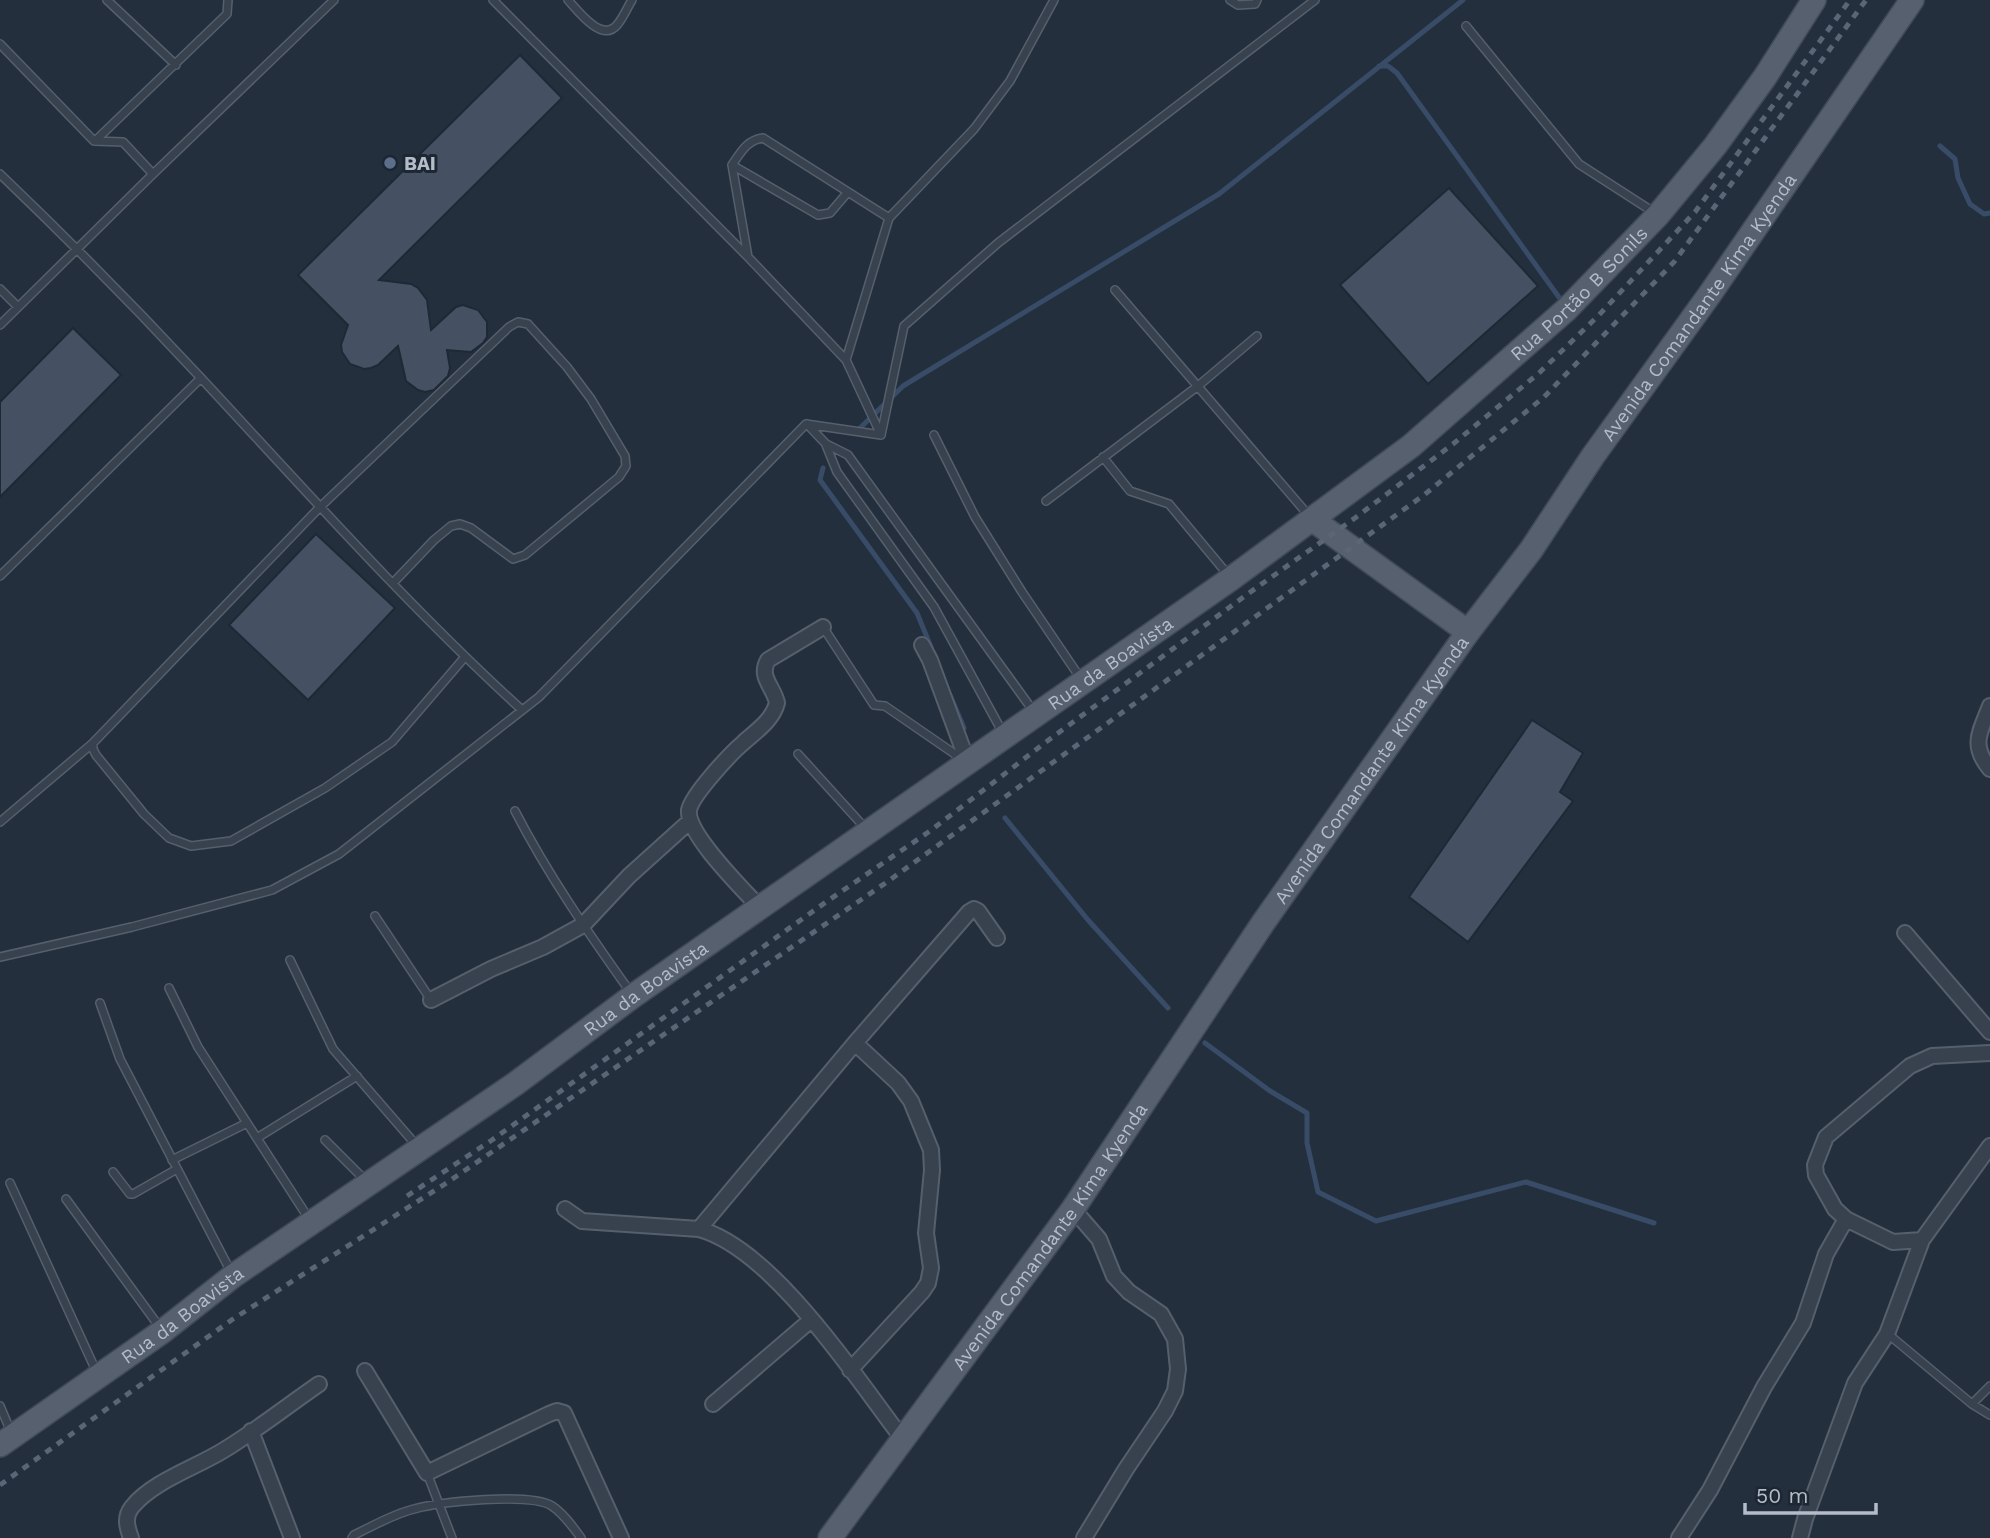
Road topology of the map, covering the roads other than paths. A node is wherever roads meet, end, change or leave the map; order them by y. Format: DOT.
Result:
graph roads {
  1 [pos="107,0"];
  2 [pos="228,0"];
  3 [pos="334,0"];
  4 [pos="493,0"];
  5 [pos="568,0"];
  6 [pos="632,0"];
  7 [pos="1054,0"];
  8 [pos="1230,0"];
  9 [pos="1257,0"];
  10 [pos="1315,0"];
  11 [pos="1814,0"];
  12 [pos="1912,0"];
  13 [pos="1466,26"];
  14 [pos="0,44"];
  15 [pos="176,65"];
  16 [pos="94,141"];
  17 [pos="732,165"];
  18 [pos="0,174"];
  19 [pos="153,174"];
  20 [pos="848,192"];
  21 [pos="1658,215"];
  22 [pos="889,218"];
  23 [pos="77,248"];
  24 [pos="748,257"];
  25 [pos="0,289"];
  26 [pos="1115,290"];
  27 [pos="18,307"];
  28 [pos="0,325"];
  29 [pos="1257,336"];
  30 [pos="846,360"];
  31 [pos="201,378"];
  32 [pos="1198,386"];
  33 [pos="806,424"];
  34 [pos="881,435"];
  35 [pos="934,435"];
  36 [pos="826,444"];
  37 [pos="1103,457"];
  38 [pos="1046,501"];
  39 [pos="319,508"];
  40 [pos="1313,520"];
  41 [pos="1292,535"];
  42 [pos="0,576"];
  43 [pos="1232,578"];
  44 [pos="393,583"];
  45 [pos="823,627"];
  46 [pos="1468,632"];
  47 [pos="922,645"];
  48 [pos="464,658"];
  49 [pos="1084,682"];
  50 [pos="1990,706"];
  51 [pos="522,710"];
  52 [pos="1036,715"];
  53 [pos="1006,737"];
  54 [pos="93,743"];
  55 [pos="798,754"];
  56 [pos="968,764"];
  57 [pos="1990,769"];
  58 [pos="515,811"];
  59 [pos="690,821"];
  60 [pos="0,822"];
  61 [pos="869,832"];
  62 [pos="761,909"];
  63 [pos="375,916"];
  64 [pos="583,925"];
  65 [pos="1905,933"];
  66 [pos="997,938"];
  67 [pos="0,957"];
  68 [pos="290,960"];
  69 [pos="169,988"];
  70 [pos="634,996"];
  71 [pos="431,1000"];
  72 [pos="100,1003"];
  73 [pos="1990,1032"];
  74 [pos="855,1043"];
  75 [pos="1990,1053"];
  76 [pos="357,1076"];
  77 [pos="247,1123"];
  78 [pos="257,1138"];
  79 [pos="326,1140"];
  80 [pos="1990,1146"];
  81 [pos="420,1149"];
  82 [pos="172,1160"];
  83 [pos="177,1169"];
  84 [pos="113,1172"];
  85 [pos="10,1183"];
  86 [pos="368,1183"];
  87 [pos="66,1199"];
  88 [pos="565,1209"];
  89 [pos="1073,1209"];
  90 [pos="1846,1219"];
  91 [pos="312,1223"];
  92 [pos="699,1229"];
  93 [pos="1922,1240"];
  94 [pos="233,1276"];
  95 [pos="811,1320"];
  96 [pos="163,1331"];
  97 [pos="1887,1334"];
  98 [pos="850,1370"];
  99 [pos="365,1371"];
  100 [pos="99,1376"];
  101 [pos="319,1384"];
  102 [pos="1990,1386"];
  103 [pos="713,1404"];
  104 [pos="1972,1404"];
  105 [pos="0,1406"];
  106 [pos="1990,1415"];
  107 [pos="251,1431"];
  108 [pos="902,1438"];
  109 [pos="6,1441"];
  110 [pos="427,1473"];
  111 [pos="439,1504"];
  112 [pos="131,1538"];
  113 [pos="292,1538"];
  114 [pos="352,1538"];
  115 [pos="452,1538"];
  116 [pos="581,1538"];
  117 [pos="621,1538"];
  118 [pos="830,1538"];
  119 [pos="1084,1538"];
  120 [pos="1679,1538"];
  121 [pos="1800,1538"];
  1 -- 15 [label="lane"];
  2 -- 15 [label="lane"];
  3 -- 19 [label="lane"];
  4 -- 24 [label="lane"];
  5 -- 6 [label="lane"];
  7 -- 22 [label="lane"];
  8 -- 9 [label="lane"];
  10 -- 34 [label="lane"];
  11 -- 21 [label="main road, Rua Portão B Sonils"];
  12 -- 46 [label="main road, Avenida Comandante Kima Kyenda"];
  13 -- 21 [label="lane"];
  14 -- 16 [label="lane"];
  15 -- 16 [label="lane"];
  16 -- 19 [label="lane"];
  17 -- 20 [label="lane"];
  17 -- 20 [label="lane"];
  17 -- 24 [label="lane"];
  18 -- 23 [label="lane"];
  19 -- 23 [label="lane"];
  20 -- 22 [label="lane"];
  21 -- 40 [label="main road, Rua Portão B Sonils"];
  22 -- 30 [label="lane"];
  23 -- 27 [label="lane"];
  23 -- 31 [label="lane"];
  24 -- 30 [label="lane"];
  25 -- 27 [label="lane"];
  26 -- 32 [label="lane"];
  27 -- 28 [label="lane"];
  29 -- 32 [label="lane"];
  30 -- 34 [label="lane"];
  31 -- 39 [label="lane"];
  31 -- 42 [label="lane"];
  32 -- 37 [label="lane"];
  32 -- 40 [label="lane"];
  33 -- 34 [label="lane"];
  33 -- 36 [label="lane"];
  33 -- 51 [label="lane"];
  35 -- 49 [label="lane"];
  36 -- 52 [label="lane"];
  36 -- 53 [label="lane"];
  37 -- 38 [label="lane"];
  37 -- 43 [label="lane"];
  39 -- 44 [label="lane"];
  39 -- 44 [label="lane"];
  39 -- 54 [label="lane"];
  40 -- 41 [label="main road, Rua Portão B Sonils"];
  40 -- 46 [label="main road"];
  41 -- 43 [label="main road, Rua da Boavista"];
  43 -- 49 [label="main road, Rua da Boavista"];
  44 -- 48 [label="lane"];
  45 -- 56 [label="lane"];
  45 -- 59 [label="street"];
  46 -- 89 [label="main road, Avenida Comandante Kima Kyenda"];
  47 -- 56 [label="street"];
  48 -- 51 [label="lane"];
  48 -- 54 [label="lane"];
  49 -- 52 [label="main road, Rua da Boavista"];
  50 -- 57 [label="street"];
  51 -- 67 [label="lane"];
  52 -- 53 [label="main road, Rua da Boavista"];
  53 -- 56 [label="main road, Rua da Boavista"];
  54 -- 60 [label="lane"];
  55 -- 61 [label="lane"];
  56 -- 61 [label="main road, Rua da Boavista"];
  58 -- 64 [label="lane"];
  59 -- 62 [label="street"];
  59 -- 64 [label="street"];
  61 -- 62 [label="main road, Rua da Boavista"];
  62 -- 70 [label="main road, Rua da Boavista"];
  63 -- 71 [label="lane"];
  64 -- 70 [label="lane"];
  64 -- 71 [label="street"];
  65 -- 73 [label="street"];
  66 -- 74 [label="street"];
  68 -- 76 [label="lane"];
  69 -- 77 [label="lane"];
  70 -- 81 [label="main road, Rua da Boavista"];
  72 -- 82 [label="lane"];
  74 -- 92 [label="street"];
  74 -- 98 [label="street"];
  75 -- 90 [label="street"];
  76 -- 78 [label="lane"];
  76 -- 81 [label="lane"];
  77 -- 78 [label="lane"];
  77 -- 82 [label="lane"];
  78 -- 91 [label="lane"];
  79 -- 86 [label="lane"];
  80 -- 93 [label="street"];
  81 -- 86 [label="main road, Rua da Boavista"];
  82 -- 83 [label="lane"];
  83 -- 84 [label="lane"];
  83 -- 94 [label="lane"];
  85 -- 100 [label="lane"];
  86 -- 91 [label="main road, Rua da Boavista"];
  87 -- 96 [label="lane"];
  88 -- 92 [label="street"];
  89 -- 108 [label="main road, Avenida Comandante Kima Kyenda"];
  89 -- 119 [label="street"];
  90 -- 93 [label="street"];
  90 -- 120 [label="street"];
  91 -- 94 [label="main road, Rua da Boavista"];
  92 -- 95 [label="street"];
  93 -- 97 [label="street"];
  94 -- 96 [label="main road, Rua da Boavista"];
  95 -- 98 [label="street"];
  95 -- 103 [label="street"];
  96 -- 100 [label="main road, Rua da Boavista"];
  97 -- 104 [label="lane"];
  97 -- 121 [label="street"];
  98 -- 108 [label="street"];
  99 -- 110 [label="street"];
  100 -- 109 [label="main road, Rua da Boavista"];
  101 -- 107 [label="street"];
  102 -- 104 [label="lane"];
  104 -- 106 [label="lane"];
  105 -- 109 [label="lane"];
  107 -- 112 [label="street"];
  107 -- 113 [label="street"];
  108 -- 118 [label="main road, Avenida Comandante Kima Kyenda"];
  110 -- 111 [label="lane"];
  110 -- 117 [label="street"];
  111 -- 114 [label="lane"];
  111 -- 115 [label="lane"];
  111 -- 116 [label="lane"];
}
